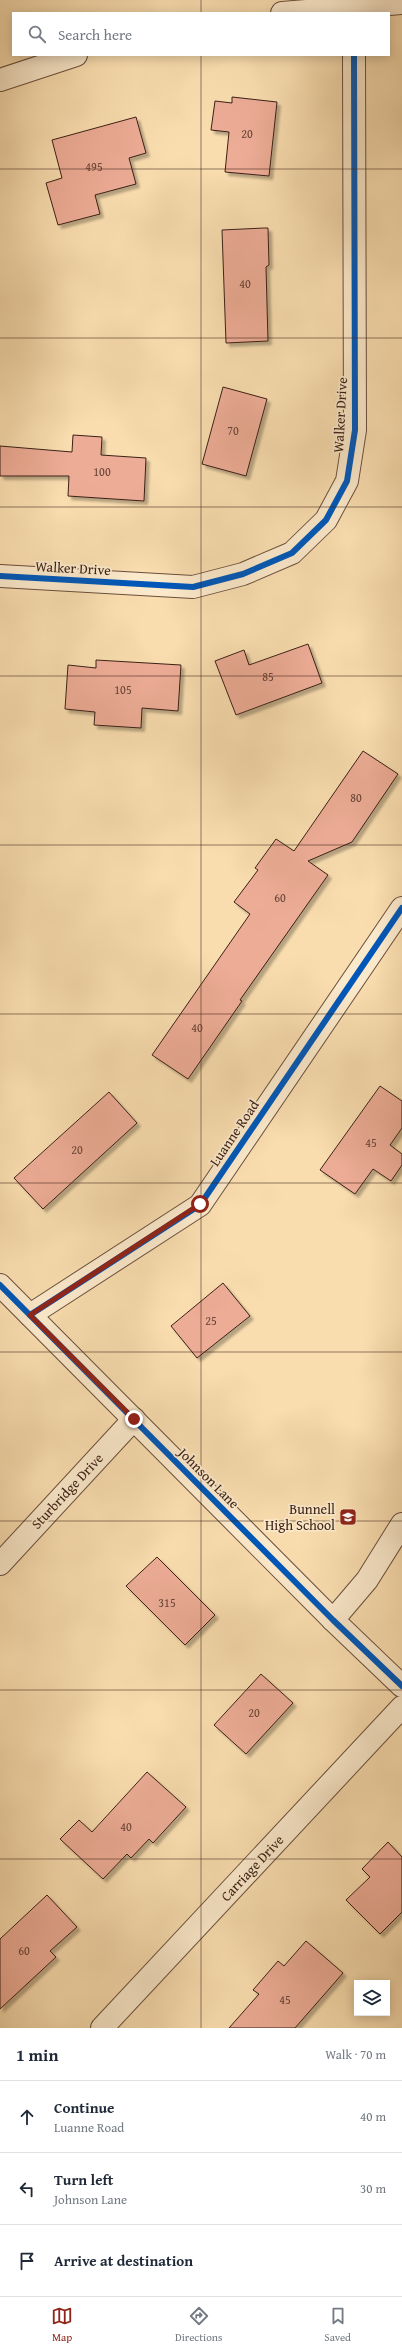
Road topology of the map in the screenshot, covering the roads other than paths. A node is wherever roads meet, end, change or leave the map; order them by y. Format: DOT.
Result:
graph roads {
  1 [pos="402,3"];
  2 [pos="354,10"];
  3 [pos="306,12"];
  4 [pos="73,56"];
  5 [pos="354,56"];
  6 [pos="0,80"];
  7 [pos="0,576"];
  8 [pos="402,908"];
  9 [pos="0,1285"];
  10 [pos="30,1315"];
  11 [pos="134,1419"];
  12 [pos="402,1524"];
  13 [pos="0,1564"];
  14 [pos="333,1620"];
  15 [pos="402,1686"];
  16 [pos="402,1707"];
  17 [pos="102,2028"];
  1 -- 2 [label="street"];
  2 -- 3 [label="street"];
  4 -- 6 [label="street"];
  5 -- 7 [label="street, Walker Drive"];
  8 -- 10 [label="street, Luanne Road"];
  9 -- 10 [label="street, Johnson Lane"];
  10 -- 11 [label="street, Johnson Lane"];
  11 -- 13 [label="street, Sturbridge Drive"];
  11 -- 14 [label="street, Johnson Lane"];
  12 -- 14 [label="street"];
  14 -- 15 [label="street, Johnson Lane"];
  16 -- 17 [label="street, Carriage Drive"];
}
